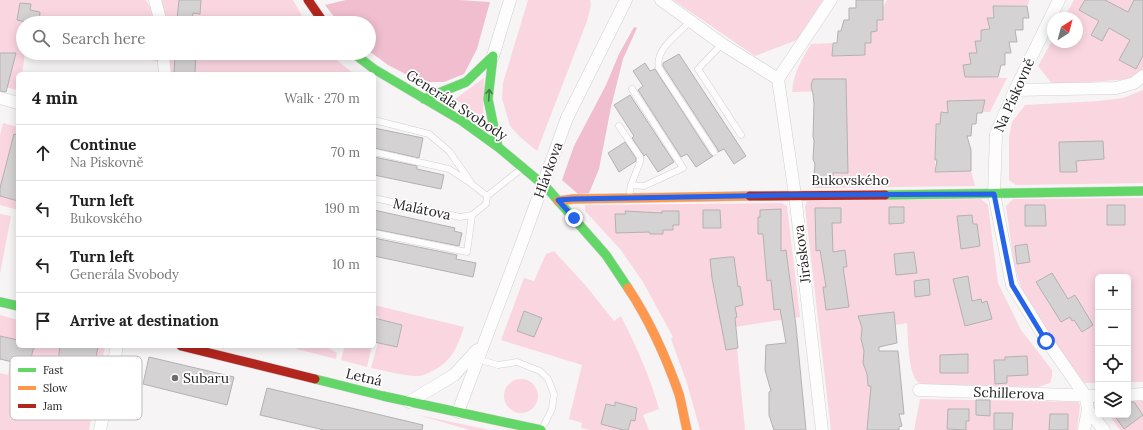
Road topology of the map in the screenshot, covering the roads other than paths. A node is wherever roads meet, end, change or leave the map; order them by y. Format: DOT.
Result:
graph roads {
  1 [pos="156,0"];
  2 [pos="308,0"];
  3 [pos="510,0"];
  4 [pos="626,0"];
  5 [pos="661,0"];
  6 [pos="831,0"];
  7 [pos="1057,1"];
  8 [pos="160,16"];
  9 [pos="319,16"];
  10 [pos="690,21"];
  11 [pos="722,44"];
  12 [pos="493,56"];
  13 [pos="164,60"];
  14 [pos="362,60"];
  15 [pos="165,72"];
  16 [pos="1143,76"];
  17 [pos="778,79"];
  18 [pos="632,89"];
  19 [pos="1015,90"];
  20 [pos="0,98"];
  21 [pos="424,99"];
  22 [pos="16,102"];
  23 [pos="376,121"];
  24 [pos="619,126"];
  25 [pos="741,135"];
  26 [pos="498,147"];
  27 [pos="376,152"];
  28 [pos="714,152"];
  29 [pos="523,168"];
  30 [pos="472,184"];
  31 [pos="631,186"];
  32 [pos="1143,191"];
  33 [pos="994,194"];
  34 [pos="795,195"];
  35 [pos="487,196"];
  36 [pos="376,198"];
  37 [pos="629,198"];
  38 [pos="558,200"];
  39 [pos="472,215"];
  40 [pos="376,233"];
  41 [pos="0,302"];
  42 [pos="16,306"];
  43 [pos="482,345"];
  44 [pos="189,348"];
  45 [pos="477,359"];
  46 [pos="919,390"];
  47 [pos="1143,394"];
  48 [pos="1131,395"];
  49 [pos="1095,396"];
  50 [pos="1086,397"];
  51 [pos="409,402"];
  52 [pos="1088,410"];
  53 [pos="458,412"];
  54 [pos="102,420"];
  55 [pos="100,430"];
  56 [pos="541,430"];
  57 [pos="687,430"];
  58 [pos="822,430"];
  59 [pos="1084,430"];
  60 [pos="1104,430"];
  1 -- 8 [label="street"];
  2 -- 9 [label="street"];
  3 -- 12 [label="street"];
  4 -- 43 [label="street, Hlávkova, bridge"];
  5 -- 10 [label="street"];
  6 -- 17 [label="street"];
  7 -- 19 [label="street, Na Pískovně"];
  10 -- 11 [label="street"];
  10 -- 28 [label="lane"];
  11 -- 17 [label="street"];
  11 -- 25 [label="lane"];
  12 -- 21 [label="street"];
  26 -- 12 [label="street, one-way"];
  13 -- 15 [label="street"];
  14 -- 21 [label="street, Generála Svobody"];
  16 -- 19 [label="street"];
  17 -- 34 [label="street, Jiráskova"];
  18 -- 31 [label="lane"];
  19 -- 33 [label="street, Na Pískovně"];
  20 -- 22 [label="street"];
  21 -- 26 [label="street, Generála Svobody"];
  23 -- 30 [label="lane"];
  24 -- 31 [label="lane"];
  26 -- 29 [label="street, Generála Svobody"];
  27 -- 30 [label="lane"];
  29 -- 35 [label="lane, Malátova"];
  29 -- 38 [label="street, Generála Svobody"];
  30 -- 35 [label="lane"];
  31 -- 37 [label="lane"];
  32 -- 33 [label="street, Bukovského"];
  33 -- 34 [label="street, Bukovského"];
  33 -- 50 [label="street, Na Pískovně"];
  34 -- 37 [label="street, Bukovského"];
  34 -- 58 [label="street, Jiráskova"];
  35 -- 39 [label="lane, Malátova"];
  36 -- 39 [label="lane, Malátova"];
  37 -- 38 [label="street, Bukovského"];
  38 -- 57 [label="street, Generála Svobody"];
  39 -- 40 [label="lane"];
  41 -- 42 [label="street"];
  43 -- 45 [label="street, Hlávkova"];
  43 -- 51 [label="street, Hlávkova"];
  44 -- 51 [label="street, Letná"];
  45 -- 53 [label="street, Hlávkova"];
  45 -- 56 [label="lane"];
  46 -- 50 [label="street, Schillerova"];
  47 -- 48 [label="street"];
  49 -- 50 [label="street, Schillerova"];
  50 -- 52 [label="street, Na Pískovně"];
  51 -- 53 [label="street, Letná"];
  52 -- 59 [label="street"];
  52 -- 60 [label="street, Na Pískovně"];
  53 -- 56 [label="street, Letná"];
  54 -- 55 [label="street"];
}
